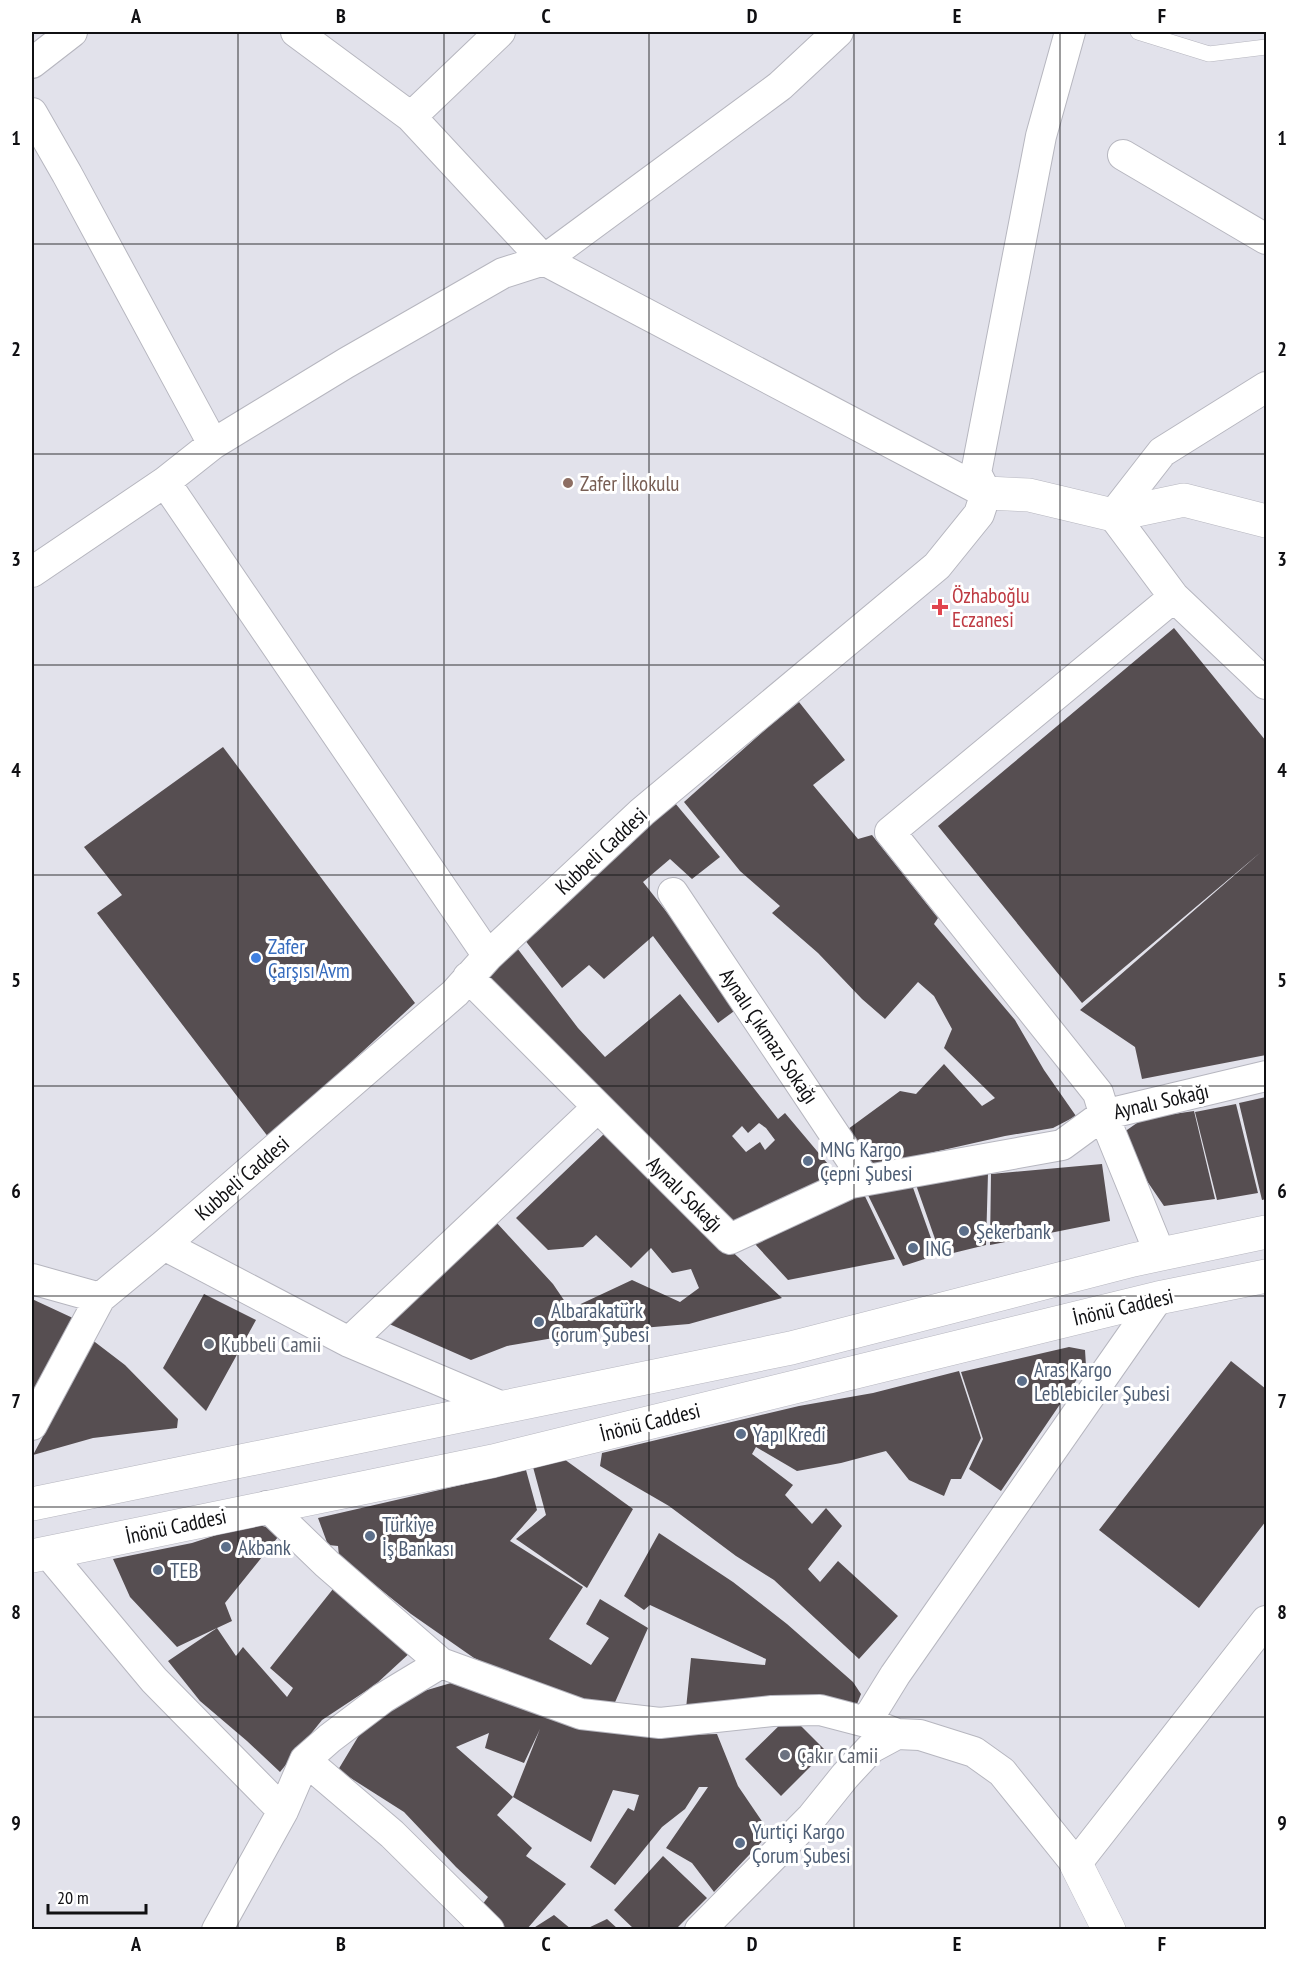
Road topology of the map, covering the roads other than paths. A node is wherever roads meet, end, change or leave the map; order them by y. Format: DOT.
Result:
graph roads {
  1 [pos="72,32"];
  2 [pos="296,32"];
  3 [pos="500,32"];
  4 [pos="838,32"];
  5 [pos="1070,32"];
  6 [pos="1138,32"];
  7 [pos="1266,47"];
  8 [pos="32,63"];
  9 [pos="32,113"];
  10 [pos="411,117"];
  11 [pos="1123,155"];
  12 [pos="1266,239"];
  13 [pos="544,260"];
  14 [pos="1266,387"];
  15 [pos="213,444"];
  16 [pos="165,482"];
  17 [pos="986,493"];
  18 [pos="1113,515"];
  19 [pos="1266,521"];
  20 [pos="32,572"];
  21 [pos="1174,597"];
  22 [pos="1266,684"];
  23 [pos="673,892"];
  24 [pos="478,967"];
  25 [pos="1266,1076"];
  26 [pos="598,1107"];
  27 [pos="1103,1115"];
  28 [pos="865,1180"];
  29 [pos="1266,1232"];
  30 [pos="164,1245"];
  31 [pos="1160,1254"];
  32 [pos="1266,1276"];
  33 [pos="32,1279"];
  34 [pos="100,1298"];
  35 [pos="1158,1298"];
  36 [pos="349,1342"];
  37 [pos="500,1407"];
  38 [pos="32,1425"];
  39 [pos="32,1504"];
  40 [pos="267,1506"];
  41 [pos="40,1555"];
  42 [pos="1266,1621"];
  43 [pos="441,1663"];
  44 [pos="866,1722"];
  45 [pos="897,1734"];
  46 [pos="305,1760"];
  47 [pos="283,1811"];
  48 [pos="1076,1864"];
  49 [pos="217,1929"];
  50 [pos="489,1929"];
  51 [pos="700,1929"];
  52 [pos="1108,1929"];
  1 -- 8 [label="street"];
  2 -- 10 [label="street"];
  3 -- 10 [label="street"];
  4 -- 13 [label="street"];
  5 -- 17 [label="street"];
  6 -- 7 [label="lane"];
  9 -- 15 [label="street"];
  10 -- 13 [label="street"];
  11 -- 12 [label="street"];
  13 -- 15 [label="street"];
  13 -- 17 [label="street"];
  14 -- 18 [label="street"];
  15 -- 16 [label="street"];
  16 -- 20 [label="street"];
  16 -- 24 [label="street, Aynalı Sokağı"];
  17 -- 18 [label="street"];
  17 -- 24 [label="street, Kubbeli Caddesi"];
  18 -- 19 [label="street"];
  18 -- 21 [label="street"];
  21 -- 22 [label="street"];
  21 -- 27 [label="street"];
  23 -- 28 [label="street, Aynalı Çıkmazı Sokağı"];
  24 -- 26 [label="street, Aynalı Sokağı"];
  24 -- 30 [label="street, Kubbeli Caddesi"];
  25 -- 27 [label="street, Aynalı Sokağı"];
  26 -- 28 [label="street, Aynalı Sokağı"];
  26 -- 36 [label="street"];
  27 -- 28 [label="street, Aynalı Sokağı"];
  27 -- 31 [label="street"];
  29 -- 31 [label="street, İnönü Caddesi"];
  30 -- 34 [label="street, Kubbeli Caddesi"];
  30 -- 36 [label="street"];
  31 -- 37 [label="street, İnönü Caddesi"];
  32 -- 35 [label="street, İnönü Caddesi"];
  33 -- 34 [label="street"];
  34 -- 38 [label="street, Kubbeli Caddesi"];
  35 -- 40 [label="street, İnönü Caddesi"];
  35 -- 44 [label="street"];
  36 -- 37 [label="street"];
  37 -- 39 [label="street, İnönü Caddesi"];
  40 -- 41 [label="street, İnönü Caddesi"];
  40 -- 43 [label="street"];
  41 -- 47 [label="street"];
  42 -- 48 [label="street"];
  43 -- 44 [label="street"];
  43 -- 46 [label="street"];
  44 -- 45 [label="street"];
  45 -- 48 [label="street"];
  45 -- 51 [label="street"];
  46 -- 47 [label="street"];
  46 -- 50 [label="street"];
  47 -- 49 [label="street"];
  48 -- 52 [label="street"];
}
